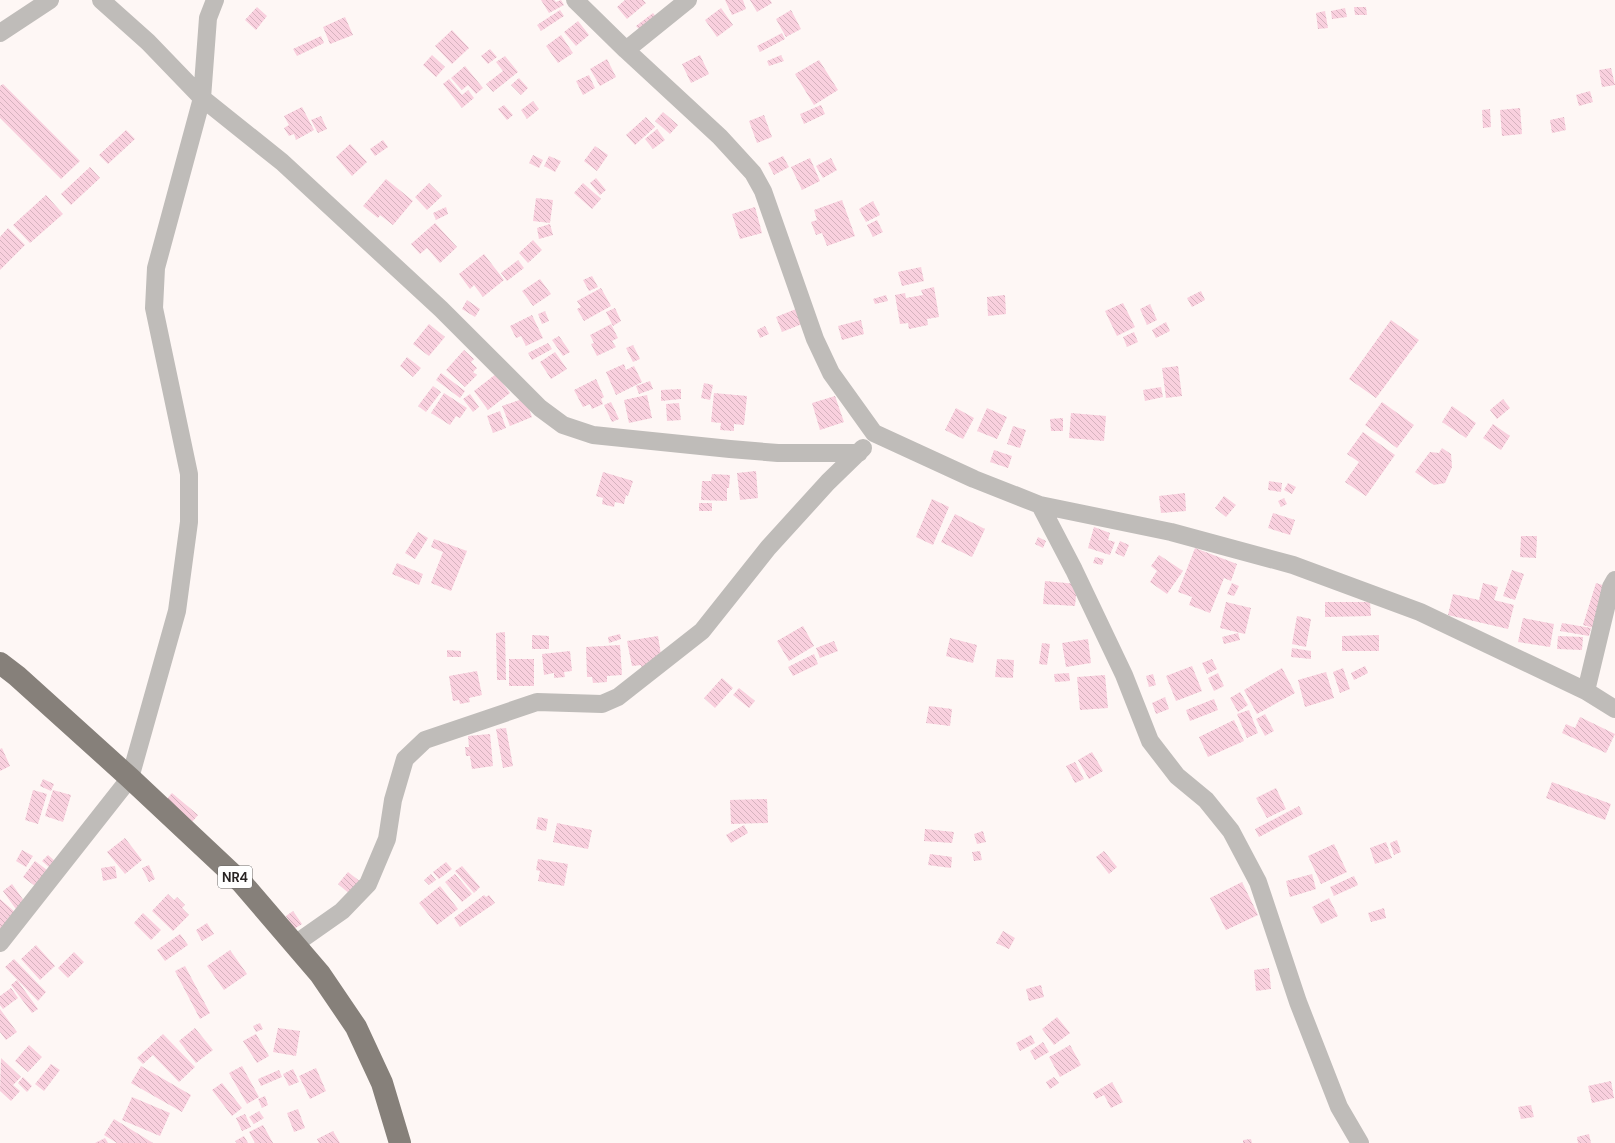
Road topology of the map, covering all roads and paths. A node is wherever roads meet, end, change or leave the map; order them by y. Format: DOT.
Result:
graph roads {
  1 [pos="50,0"];
  2 [pos="101,0"];
  3 [pos="215,0"];
  4 [pos="575,0"];
  5 [pos="688,0"];
  6 [pos="0,33"];
  7 [pos="626,50"];
  8 [pos="202,98"];
  9 [pos="874,433"];
  10 [pos="859,453"];
  11 [pos="1040,505"];
  12 [pos="1615,580"];
  13 [pos="0,663"];
  14 [pos="1586,691"];
  15 [pos="1615,708"];
  16 [pos="130,778"];
  17 [pos="0,943"];
  18 [pos="295,944"];
  19 [pos="400,1143"];
  20 [pos="1360,1143"];
  1 -- 6 [label="street"];
  2 -- 8 [label="street"];
  3 -- 8 [label="street"];
  4 -- 7 [label="street"];
  5 -- 7 [label="street"];
  7 -- 9 [label="street"];
  8 -- 10 [label="street"];
  8 -- 16 [label="street"];
  9 -- 10 [label="street"];
  9 -- 11 [label="street"];
  10 -- 18 [label="street"];
  11 -- 14 [label="street"];
  11 -- 20 [label="street"];
  12 -- 14 [label="street"];
  13 -- 16 [label="highway, NR4"];
  14 -- 15 [label="street"];
  16 -- 17 [label="street"];
  16 -- 18 [label="highway, NR4"];
  18 -- 19 [label="highway, NR4"];
}
